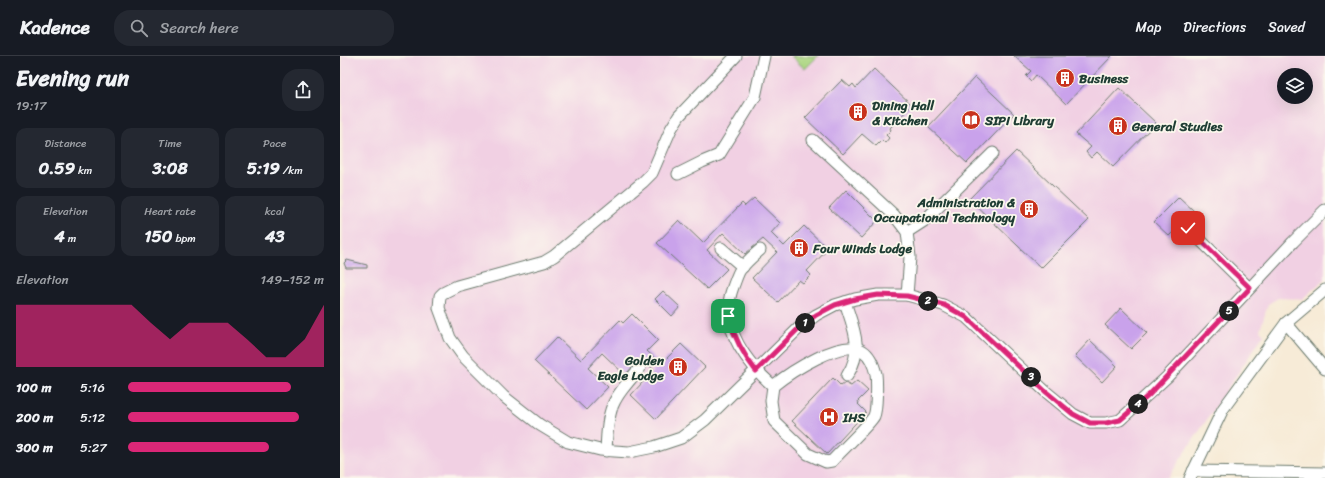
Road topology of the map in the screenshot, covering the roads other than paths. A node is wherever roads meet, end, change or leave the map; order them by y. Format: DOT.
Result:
graph roads {
  1 [pos="736,56"];
  2 [pos="764,56"];
  3 [pos="813,140"];
  4 [pos="993,154"];
  5 [pos="678,174"];
  6 [pos="1325,210"];
  7 [pos="1188,228"];
  8 [pos="907,232"];
  9 [pos="721,248"];
  10 [pos="760,250"];
  11 [pos="743,267"];
  12 [pos="1250,288"];
  13 [pos="1325,290"];
  14 [pos="907,296"];
  15 [pos="845,302"];
  16 [pos="1286,323"];
  17 [pos="857,349"];
  18 [pos="640,368"];
  19 [pos="1325,369"];
  20 [pos="756,371"];
  21 [pos="847,376"];
  22 [pos="773,386"];
  23 [pos="606,451"];
  24 [pos="1325,473"];
  25 [pos="1191,474"];
  1 -- 23 [label="street"];
  2 -- 5 [label="street"];
  3 -- 8 [label="street"];
  4 -- 8 [label="street"];
  6 -- 12 [label="street"];
  7 -- 12 [label="street"];
  8 -- 14 [label="street"];
  9 -- 11 [label="street"];
  10 -- 11 [label="street"];
  11 -- 20 [label="street"];
  12 -- 14 [label="street"];
  13 -- 16 [label="street"];
  14 -- 15 [label="street"];
  15 -- 17 [label="street"];
  15 -- 20 [label="street"];
  16 -- 19 [label="street"];
  16 -- 25 [label="street"];
  17 -- 21 [label="street"];
  17 -- 22 [label="street"];
  17 -- 22 [label="street"];
  18 -- 23 [label="street"];
  20 -- 22 [label="street"];
  20 -- 23 [label="street"];
  24 -- 25 [label="street"];
}
